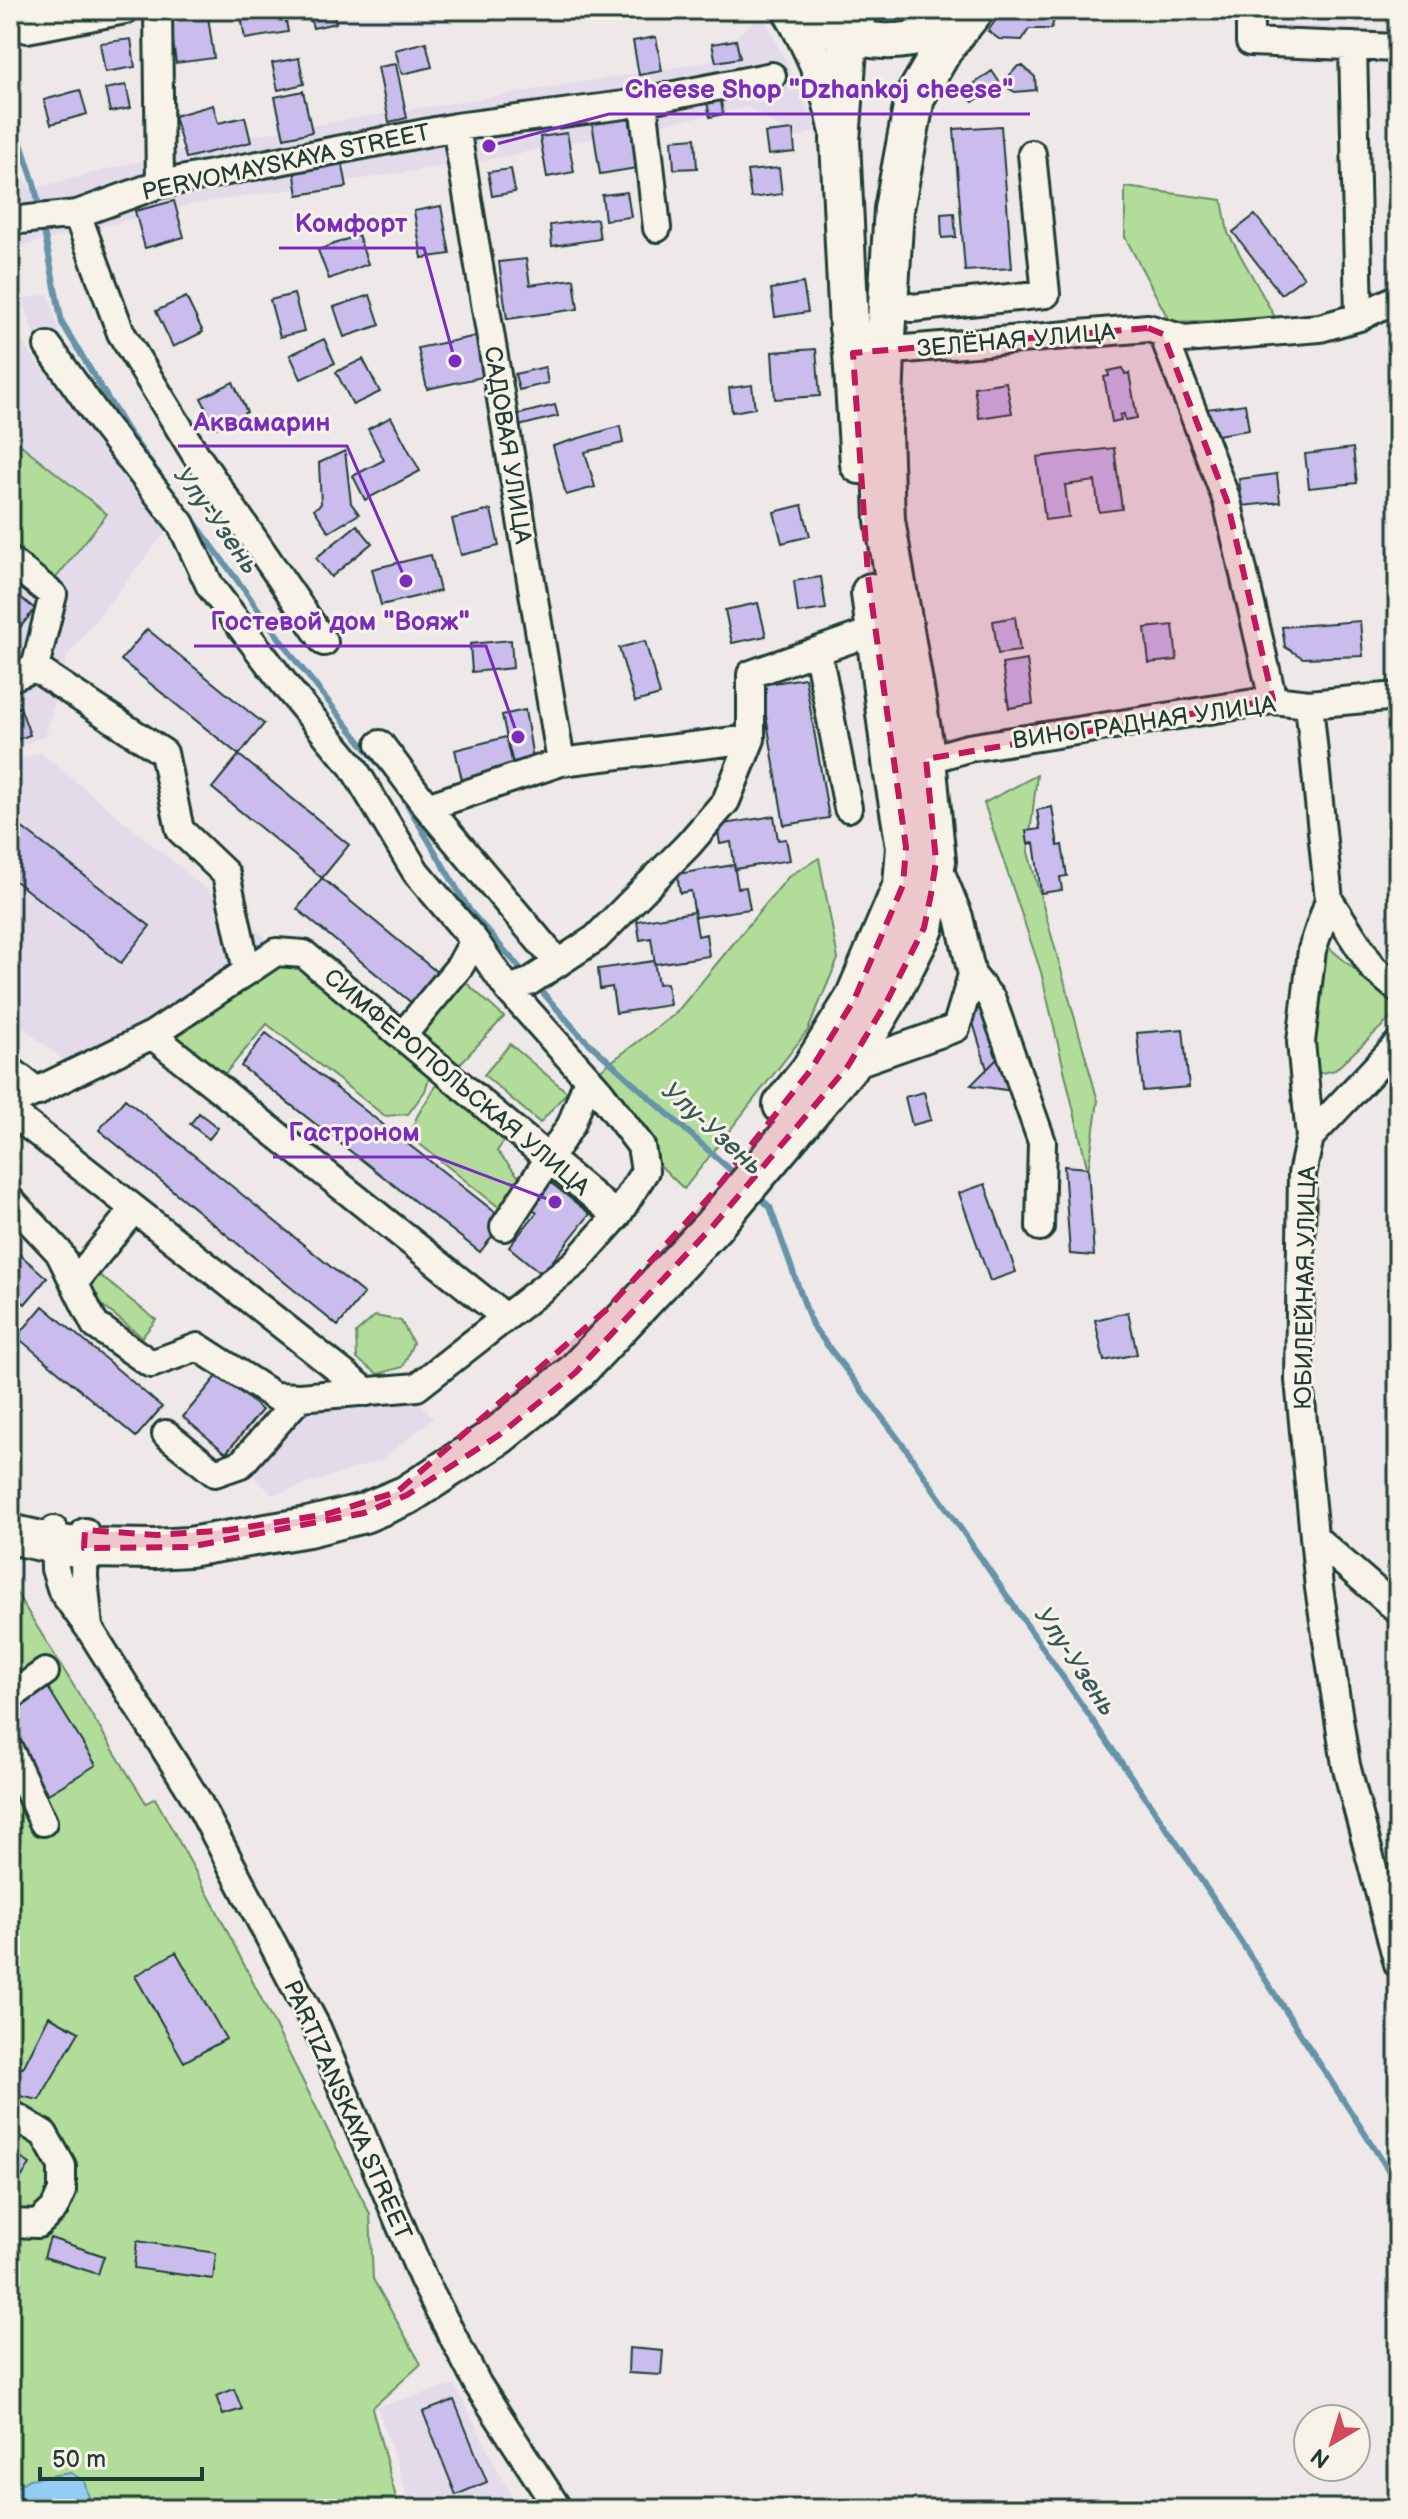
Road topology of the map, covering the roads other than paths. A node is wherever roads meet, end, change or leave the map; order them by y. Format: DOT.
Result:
graph roads {
  1 [pos="125,10"];
  2 [pos="158,10"];
  3 [pos="790,10"];
  4 [pos="799,10"];
  5 [pos="972,10"];
  6 [pos="1250,10"];
  7 [pos="853,23"];
  8 [pos="27,29"];
  9 [pos="1353,46"];
  10 [pos="1398,48"];
  11 [pos="772,76"];
  12 [pos="643,101"];
  13 [pos="456,127"];
  14 [pos="840,140"];
  15 [pos="1032,154"];
  16 [pos="160,184"];
  17 [pos="77,214"];
  18 [pos="10,221"];
  19 [pos="657,228"];
  20 [pos="1398,298"];
  21 [pos="889,301"];
  22 [pos="1359,317"];
  23 [pos="1156,331"];
  24 [pos="48,346"];
  25 [pos="869,352"];
  26 [pos="10,561"];
  27 [pos="877,630"];
  28 [pos="324,642"];
  29 [pos="818,652"];
  30 [pos="35,668"];
  31 [pos="10,678"];
  32 [pos="1398,696"];
  33 [pos="1273,700"];
  34 [pos="1309,704"];
  35 [pos="751,739"];
  36 [pos="380,744"];
  37 [pos="561,762"];
  38 [pos="910,764"];
  39 [pos="427,807"];
  40 [pos="848,808"];
  41 [pos="936,861"];
  42 [pos="1329,900"];
  43 [pos="474,940"];
  44 [pos="558,963"];
  45 [pos="247,971"];
  46 [pos="972,975"];
  47 [pos="524,983"];
  48 [pos="1398,989"];
  49 [pos="152,1035"];
  50 [pos="402,1036"];
  51 [pos="1398,1044"];
  52 [pos="848,1066"];
  53 [pos="10,1070"];
  54 [pos="588,1079"];
  55 [pos="38,1092"];
  56 [pos="10,1104"];
  57 [pos="10,1111"];
  58 [pos="1310,1137"];
  59 [pos="548,1159"];
  60 [pos="751,1164"];
  61 [pos="10,1200"];
  62 [pos="719,1202"];
  63 [pos="134,1209"];
  64 [pos="617,1216"];
  65 [pos="504,1227"];
  66 [pos="1040,1227"];
  67 [pos="74,1283"];
  68 [pos="505,1317"];
  69 [pos="367,1392"];
  70 [pos="300,1397"];
  71 [pos="166,1434"];
  72 [pos="10,1516"];
  73 [pos="10,1536"];
  74 [pos="69,1537"];
  75 [pos="1314,1537"];
  76 [pos="127,1549"];
  77 [pos="62,1591"];
  78 [pos="87,1600"];
  79 [pos="1398,1610"];
  80 [pos="89,1628"];
  81 [pos="45,1672"];
  82 [pos="10,1697"];
  83 [pos="10,1751"];
  84 [pos="43,1822"];
  85 [pos="1398,1964"];
  86 [pos="10,2113"];
  87 [pos="10,2223"];
  88 [pos="558,2509"];
  1 -- 8 [label="street"];
  2 -- 16 [label="street"];
  3 -- 14 [label="main road"];
  4 -- 7 [label="main road"];
  5 -- 7 [label="main road"];
  5 -- 21 [label="highway"];
  6 -- 9 [label="street"];
  7 -- 14 [label="highway"];
  9 -- 10 [label="street"];
  9 -- 22 [label="street"];
  11 -- 12 [label="street, PERVOMAYSKAYA STREET"];
  12 -- 13 [label="street, PERVOMAYSKAYA STREET"];
  12 -- 19 [label="street"];
  13 -- 16 [label="street, PERVOMAYSKAYA STREET"];
  13 -- 37 [label="street, САДОВАЯ УЛИЦА"];
  14 -- 25 [label="highway"];
  15 -- 21 [label="street"];
  16 -- 17 [label="street, PERVOMAYSKAYA STREET"];
  17 -- 18 [label="street, PERVOMAYSKAYA STREET"];
  17 -- 28 [label="street"];
  20 -- 22 [label="street, ЗЕЛЁНАЯ УЛИЦА"];
  21 -- 25 [label="highway"];
  22 -- 23 [label="street, ЗЕЛЁНАЯ УЛИЦА"];
  23 -- 25 [label="street, ЗЕЛЁНАЯ УЛИЦА"];
  23 -- 33 [label="street"];
  24 -- 43 [label="street"];
  25 -- 27 [label="highway"];
  25 -- 38 [label="highway"];
  26 -- 30 [label="street"];
  27 -- 29 [label="street"];
  27 -- 38 [label="highway"];
  29 -- 35 [label="street"];
  29 -- 40 [label="street"];
  30 -- 31 [label="street"];
  30 -- 45 [label="street"];
  32 -- 34 [label="street, ВИНОГРАДНАЯ УЛИЦА"];
  33 -- 34 [label="street, ВИНОГРАДНАЯ УЛИЦА"];
  33 -- 38 [label="street, ВИНОГРАДНАЯ УЛИЦА"];
  34 -- 42 [label="street, ЮБИЛЕЙНАЯ УЛИЦА"];
  35 -- 37 [label="street"];
  35 -- 44 [label="street"];
  36 -- 39 [label="street"];
  37 -- 39 [label="street"];
  38 -- 41 [label="highway"];
  38 -- 60 [label="highway"];
  39 -- 44 [label="street"];
  41 -- 46 [label="street"];
  41 -- 52 [label="highway"];
  42 -- 48 [label="street"];
  42 -- 58 [label="street, ЮБИЛЕЙНАЯ УЛИЦА"];
  43 -- 47 [label="street"];
  43 -- 50 [label="street"];
  44 -- 47 [label="street"];
  45 -- 49 [label="street, СИМФЕРОПОЛЬСКАЯ УЛИЦА"];
  45 -- 50 [label="street, СИМФЕРОПОЛЬСКАЯ УЛИЦА"];
  46 -- 52 [label="street"];
  46 -- 66 [label="street"];
  47 -- 54 [label="street"];
  49 -- 55 [label="street, СИМФЕРОПОЛЬСКАЯ УЛИЦА"];
  49 -- 68 [label="street"];
  50 -- 59 [label="street, СИМФЕРОПОЛЬСКАЯ УЛИЦА"];
  51 -- 58 [label="street"];
  52 -- 60 [label="highway"];
  53 -- 55 [label="street"];
  54 -- 59 [label="street"];
  54 -- 64 [label="street"];
  55 -- 56 [label="street, СИМФЕРОПОЛЬСКАЯ УЛИЦА"];
  57 -- 63 [label="street"];
  58 -- 75 [label="street, ЮБИЛЕЙНАЯ УЛИЦА"];
  59 -- 64 [label="street, СИМФЕРОПОЛЬСКАЯ УЛИЦА"];
  59 -- 65 [label="street"];
  60 -- 62 [label="highway"];
  61 -- 67 [label="street"];
  62 -- 74 [label="highway"];
  62 -- 76 [label="highway"];
  63 -- 67 [label="street"];
  63 -- 69 [label="street"];
  64 -- 68 [label="street"];
  67 -- 70 [label="street"];
  68 -- 69 [label="street"];
  69 -- 70 [label="street"];
  70 -- 71 [label="street"];
  72 -- 74 [label="highway"];
  73 -- 74 [label="highway"];
  73 -- 77 [label="street"];
  74 -- 76 [label="highway"];
  74 -- 77 [label="street, PARTIZANSKAYA STREET"];
  74 -- 78 [label="street, PARTIZANSKAYA STREET"];
  75 -- 79 [label="street"];
  75 -- 85 [label="street, ЮБИЛЕЙНАЯ УЛИЦА"];
  76 -- 78 [label="street"];
  77 -- 80 [label="street, PARTIZANSKAYA STREET"];
  78 -- 80 [label="street, PARTIZANSKAYA STREET"];
  80 -- 88 [label="street, PARTIZANSKAYA STREET"];
  81 -- 82 [label="street"];
  83 -- 84 [label="street"];
  86 -- 87 [label="street"];
}
